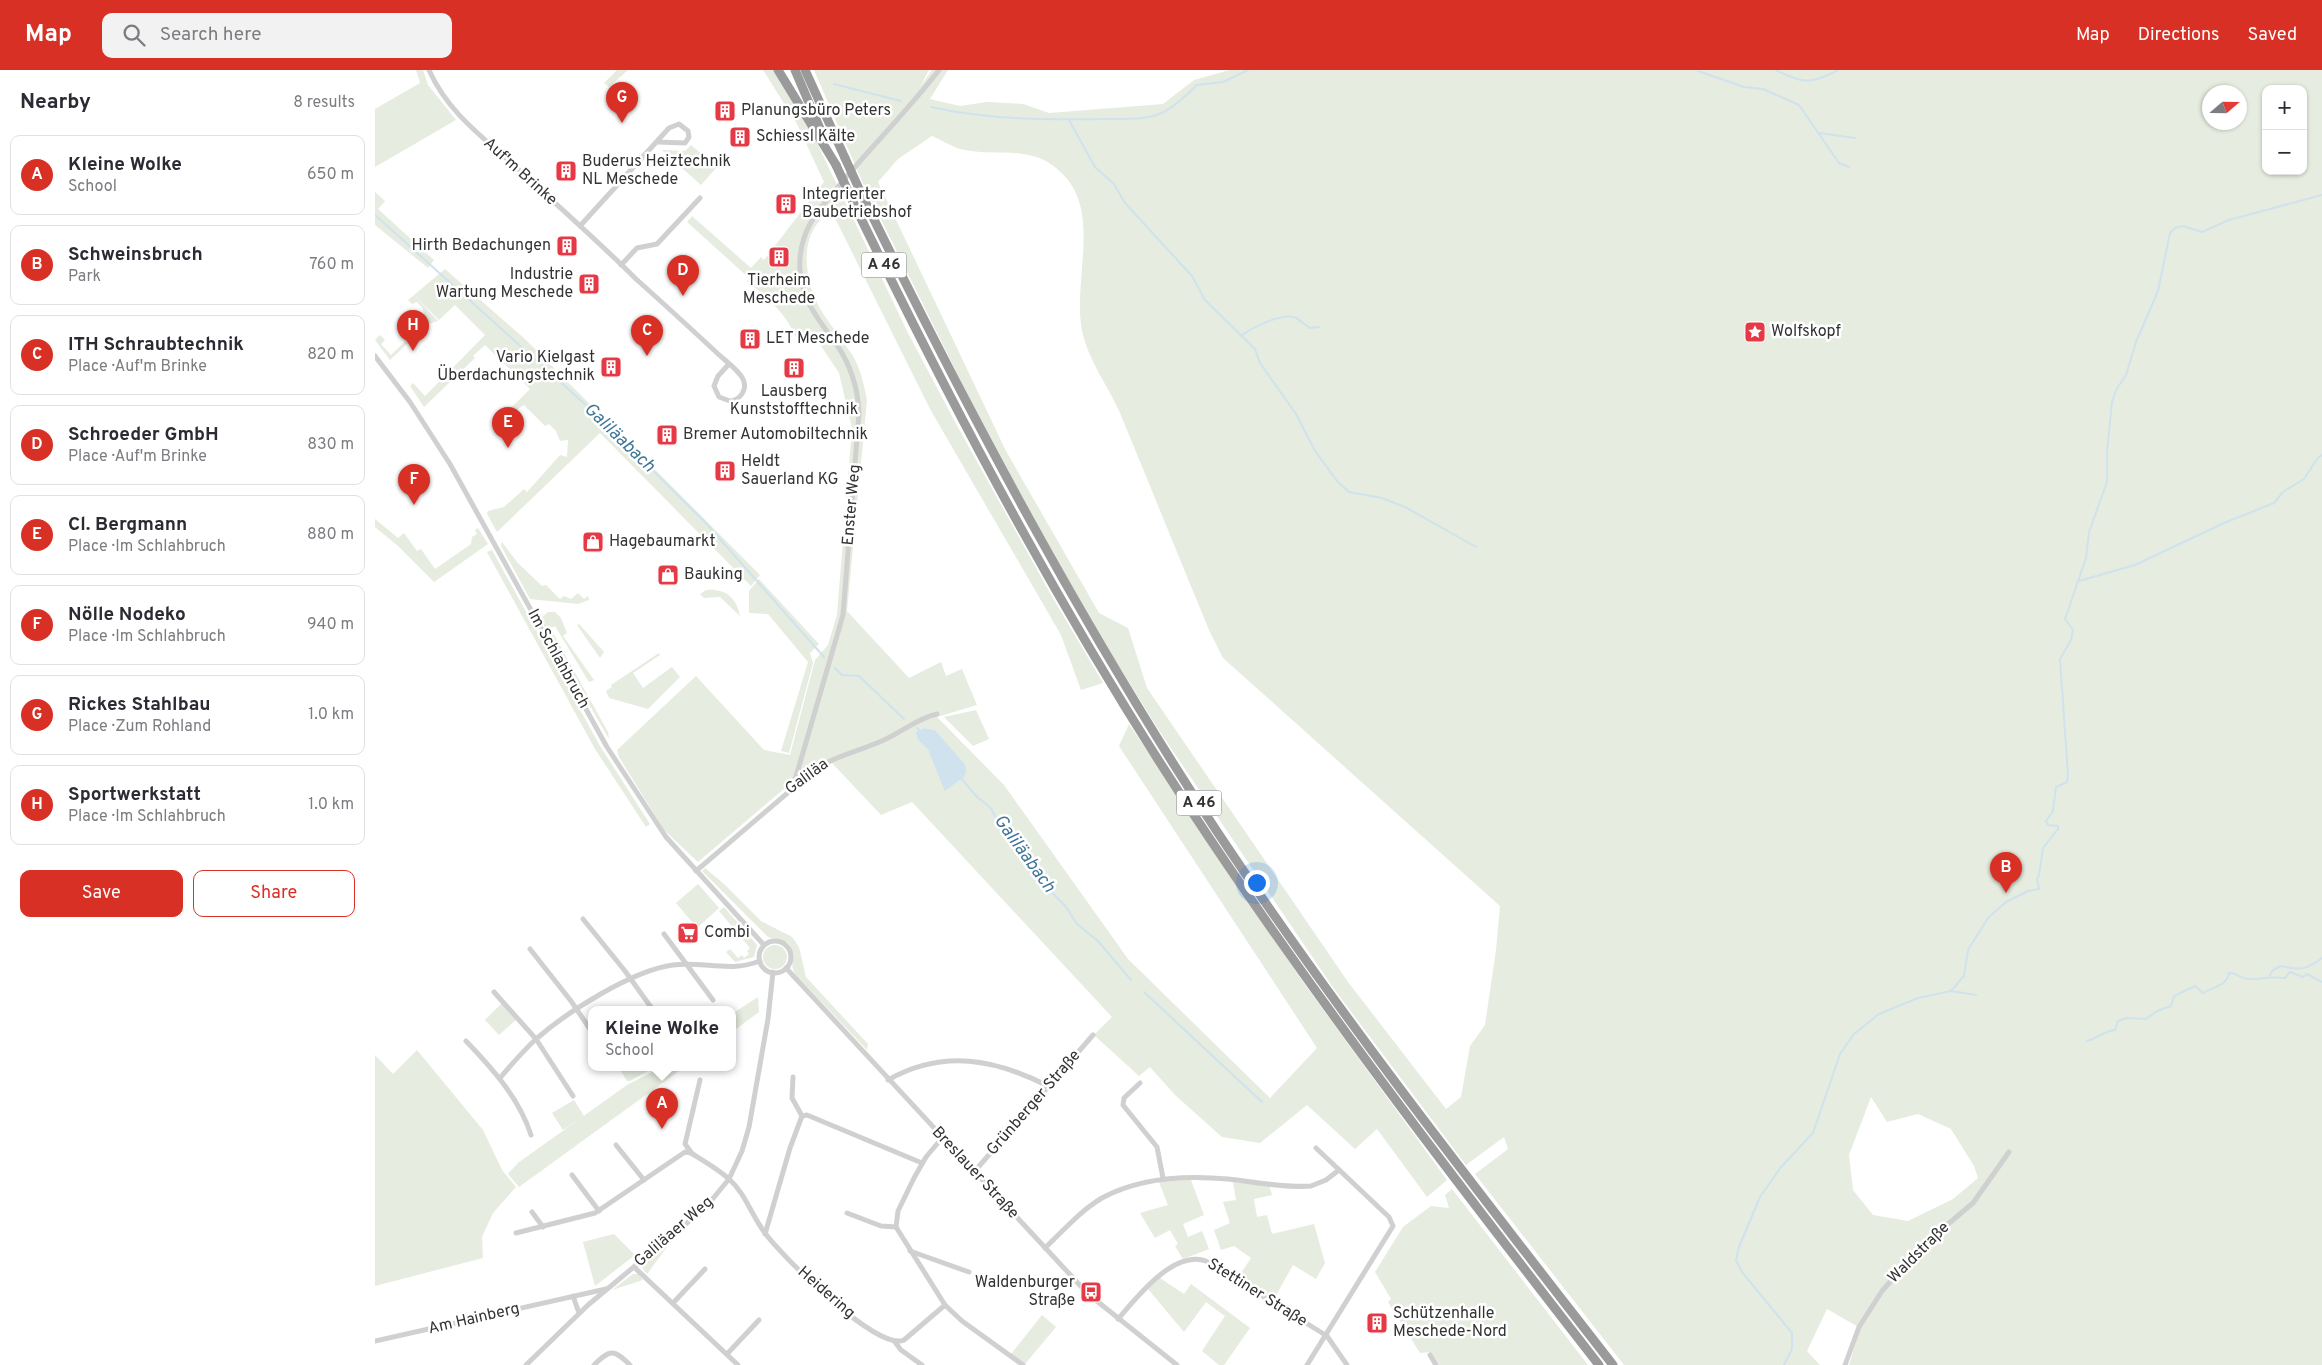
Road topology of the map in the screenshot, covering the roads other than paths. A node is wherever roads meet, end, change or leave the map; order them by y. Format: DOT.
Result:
graph roads {
  1 [pos="429,70"];
  2 [pos="778,70"];
  3 [pos="795,70"];
  4 [pos="805,70"];
  5 [pos="939,70"];
  6 [pos="657,142"];
  7 [pos="836,165"];
  8 [pos="701,198"];
  9 [pos="580,226"];
  10 [pos="621,265"];
  11 [pos="375,356"];
  12 [pos="729,364"];
  13 [pos="937,714"];
  14 [pos="793,787"];
  15 [pos="696,871"];
  16 [pos="583,919"];
  17 [pos="664,934"];
  18 [pos="764,945"];
  19 [pos="530,949"];
  20 [pos="760,961"];
  21 [pos="688,964"];
  22 [pos="786,968"];
  23 [pos="773,972"];
  24 [pos="630,978"];
  25 [pos="494,992"];
  26 [pos="713,1000"];
  27 [pos="650,1006"];
  28 [pos="578,1010"];
  29 [pos="588,1026"];
  30 [pos="1093,1035"];
  31 [pos="536,1039"];
  32 [pos="466,1041"];
  33 [pos="793,1076"];
  34 [pos="500,1078"];
  35 [pos="700,1080"];
  36 [pos="888,1080"];
  37 [pos="1140,1083"];
  38 [pos="1048,1086"];
  39 [pos="573,1096"];
  40 [pos="802,1116"];
  41 [pos="531,1134"];
  42 [pos="942,1138"];
  43 [pos="616,1145"];
  44 [pos="1317,1148"];
  45 [pos="2009,1152"];
  46 [pos="691,1153"];
  47 [pos="922,1163"];
  48 [pos="1339,1170"];
  49 [pos="974,1172"];
  50 [pos="572,1176"];
  51 [pos="1163,1178"];
  52 [pos="729,1179"];
  53 [pos="644,1180"];
  54 [pos="599,1211"];
  55 [pos="532,1212"];
  56 [pos="847,1213"];
  57 [pos="543,1227"];
  58 [pos="896,1227"];
  59 [pos="516,1233"];
  60 [pos="765,1234"];
  61 [pos="1045,1248"];
  62 [pos="910,1251"];
  63 [pos="634,1267"];
  64 [pos="705,1269"];
  65 [pos="969,1272"];
  66 [pos="607,1289"];
  67 [pos="573,1296"];
  68 [pos="673,1303"];
  69 [pos="945,1305"];
  70 [pos="579,1313"];
  71 [pos="1118,1319"];
  72 [pos="759,1320"];
  73 [pos="1327,1336"];
  74 [pos="375,1342"];
  75 [pos="895,1342"];
  76 [pos="727,1354"];
  77 [pos="1429,1355"];
  78 [pos="525,1365"];
  79 [pos="595,1365"];
  80 [pos="629,1365"];
  81 [pos="737,1365"];
  82 [pos="922,1365"];
  83 [pos="1023,1365"];
  84 [pos="1177,1365"];
  85 [pos="1307,1365"];
  86 [pos="1347,1365"];
  87 [pos="1436,1365"];
  88 [pos="1599,1365"];
  89 [pos="1613,1365"];
  90 [pos="1845,1365"];
  1 -- 9 [label="street, Auf'm Brinke"];
  2 -- 7 [label="highway"];
  3 -- 7 [label="highway, A 46"];
  4 -- 89 [label="highway, A 46, bridge"];
  5 -- 14 [label="street, Enster Weg"];
  6 -- 6 [label="street"];
  6 -- 9 [label="street"];
  7 -- 88 [label="highway, A 46, bridge"];
  8 -- 10 [label="street"];
  9 -- 10 [label="street, Auf'm Brinke"];
  10 -- 12 [label="street, Auf'm Brinke"];
  11 -- 15 [label="street, Im Schlahbruch"];
  12 -- 12 [label="street, Auf'm Brinke"];
  13 -- 14 [label="street, Galiläa"];
  14 -- 15 [label="street, Galiläa"];
  15 -- 18 [label="street, Im Schlahbruch"];
  16 -- 24 [label="street"];
  17 -- 21 [label="street"];
  18 -- 20 [label="street"];
  18 -- 22 [label="street"];
  19 -- 28 [label="street"];
  20 -- 21 [label="street"];
  20 -- 23 [label="street"];
  21 -- 24 [label="street"];
  21 -- 26 [label="street"];
  22 -- 23 [label="street"];
  22 -- 36 [label="street, Breslauer Straße"];
  23 -- 52 [label="street, Galiläaer Weg"];
  24 -- 27 [label="street"];
  24 -- 28 [label="street"];
  25 -- 31 [label="street"];
  28 -- 29 [label="street"];
  28 -- 31 [label="street"];
  30 -- 38 [label="street, Grünberger Straße"];
  31 -- 34 [label="street"];
  31 -- 39 [label="street"];
  32 -- 34 [label="street"];
  33 -- 40 [label="street"];
  34 -- 41 [label="street"];
  35 -- 46 [label="street"];
  36 -- 38 [label="street"];
  36 -- 42 [label="street, Breslauer Straße"];
  37 -- 51 [label="street"];
  38 -- 49 [label="street, Grünberger Straße"];
  40 -- 47 [label="street"];
  40 -- 60 [label="street"];
  42 -- 47 [label="street"];
  42 -- 49 [label="street, Breslauer Straße"];
  43 -- 53 [label="street"];
  44 -- 48 [label="street"];
  45 -- 90 [label="street, Waldstraße"];
  46 -- 52 [label="street"];
  46 -- 53 [label="street"];
  47 -- 58 [label="street"];
  48 -- 51 [label="street"];
  48 -- 73 [label="street"];
  49 -- 61 [label="street, Breslauer Straße"];
  50 -- 54 [label="street"];
  51 -- 61 [label="street"];
  52 -- 60 [label="street, Heidering"];
  52 -- 63 [label="street, Galiläaer Weg"];
  53 -- 54 [label="street"];
  54 -- 57 [label="street"];
  55 -- 57 [label="street"];
  56 -- 58 [label="street"];
  57 -- 59 [label="street"];
  58 -- 62 [label="street"];
  60 -- 75 [label="street, Heidering"];
  61 -- 71 [label="street, Breslauer Straße"];
  62 -- 65 [label="street"];
  62 -- 69 [label="street"];
  63 -- 66 [label="street, Galiläaer Weg"];
  63 -- 68 [label="street"];
  64 -- 68 [label="street"];
  66 -- 67 [label="street, Am Hainberg"];
  66 -- 70 [label="street, Galiläaer Weg"];
  67 -- 70 [label="street"];
  67 -- 74 [label="street, Am Hainberg"];
  68 -- 76 [label="street"];
  69 -- 75 [label="street"];
  69 -- 83 [label="street"];
  70 -- 78 [label="street, Galiläaer Weg"];
  71 -- 73 [label="street, Stettiner Straße"];
  71 -- 84 [label="street, Breslauer Straße"];
  72 -- 76 [label="street"];
  73 -- 85 [label="street"];
  73 -- 86 [label="street"];
  75 -- 82 [label="street, Heidering"];
  76 -- 81 [label="street"];
  77 -- 87 [label="street"];
  79 -- 80 [label="street"];
}
